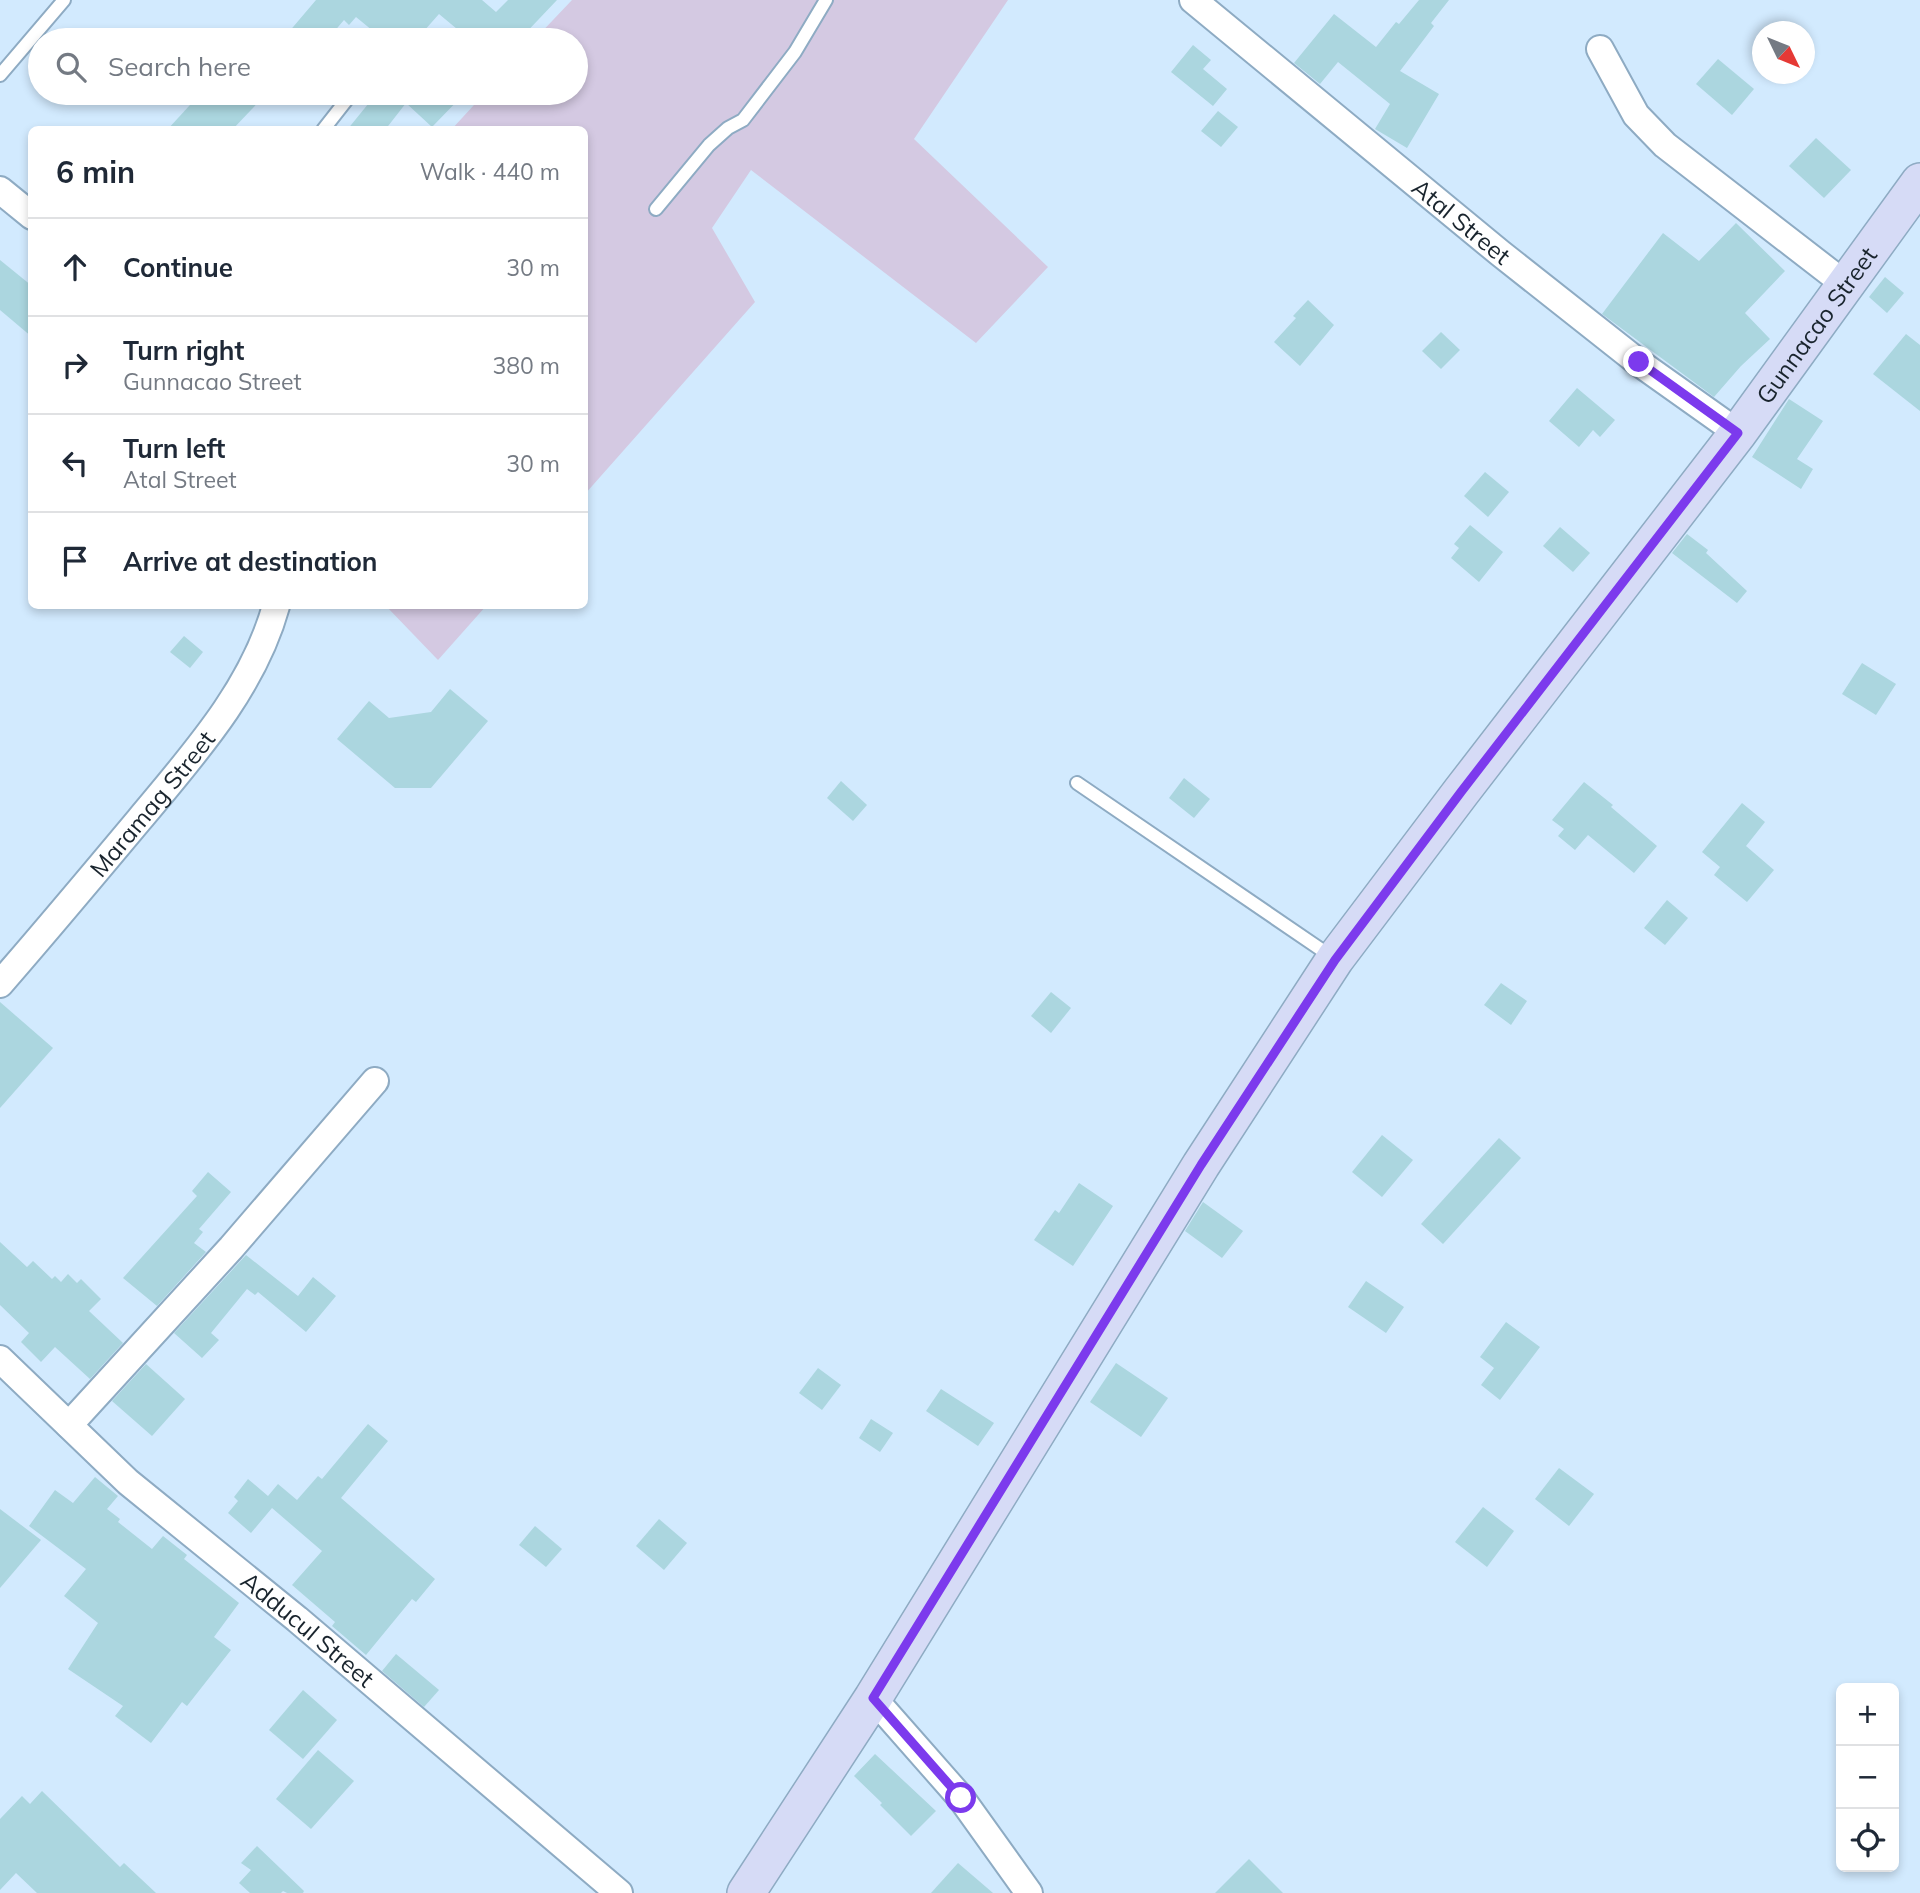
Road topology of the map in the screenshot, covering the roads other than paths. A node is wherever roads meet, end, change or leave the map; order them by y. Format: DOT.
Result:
graph roads {
  1 [pos="64,0"];
  2 [pos="826,0"];
  3 [pos="1193,0"];
  4 [pos="40,28"];
  5 [pos="28,42"];
  6 [pos="1600,49"];
  7 [pos="0,75"];
  8 [pos="343,105"];
  9 [pos="326,126"];
  10 [pos="1920,182"];
  11 [pos="0,190"];
  12 [pos="656,209"];
  13 [pos="28,213"];
  14 [pos="1846,285"];
  15 [pos="1738,433"];
  16 [pos="275,609"];
  17 [pos="1077,783"];
  18 [pos="1335,960"];
  19 [pos="0,984"];
  20 [pos="375,1081"];
  21 [pos="0,1359"];
  22 [pos="69,1425"];
  23 [pos="873,1698"];
  24 [pos="619,1893"];
  25 [pos="746,1893"];
  26 [pos="1030,1893"];
  1 -- 4 [label="lane"];
  2 -- 12 [label="lane"];
  3 -- 15 [label="street, Atal Street"];
  5 -- 7 [label="lane"];
  6 -- 14 [label="street"];
  8 -- 9 [label="lane"];
  10 -- 14 [label="street, Gunnacao Street"];
  11 -- 13 [label="street"];
  14 -- 15 [label="street, Gunnacao Street"];
  15 -- 18 [label="street, Gunnacao Street"];
  16 -- 19 [label="street, Maramag Street"];
  17 -- 18 [label="lane"];
  18 -- 23 [label="street, Gunnacao Street"];
  20 -- 22 [label="street"];
  21 -- 22 [label="street, Adducul Street"];
  22 -- 24 [label="street, Adducul Street"];
  23 -- 25 [label="street, Gunnacao Street"];
  23 -- 26 [label="street"];
}
